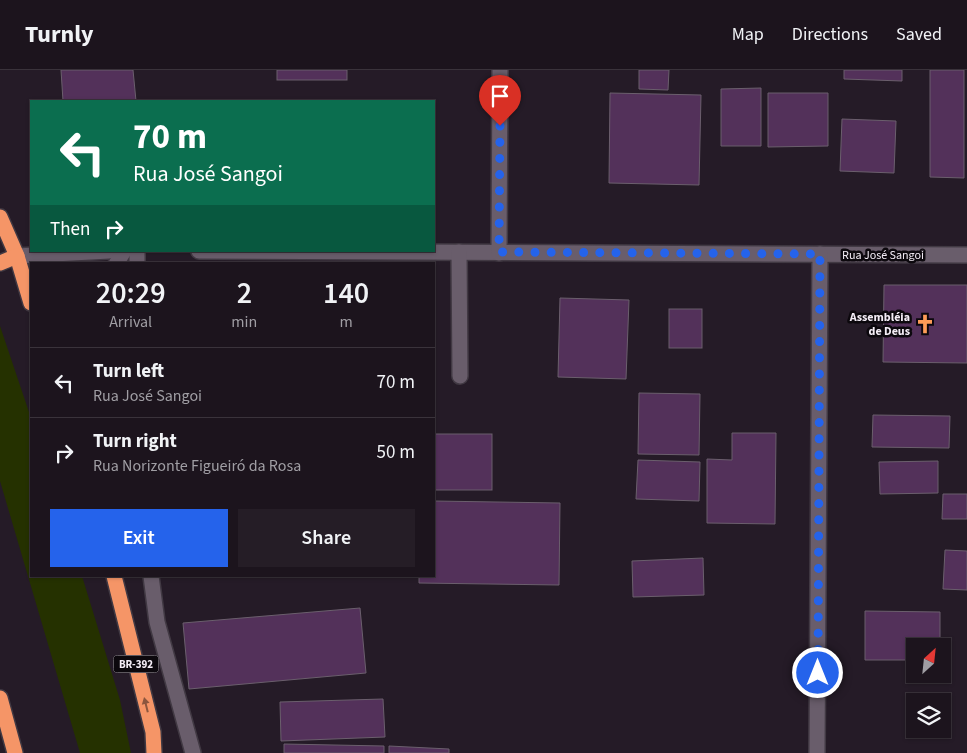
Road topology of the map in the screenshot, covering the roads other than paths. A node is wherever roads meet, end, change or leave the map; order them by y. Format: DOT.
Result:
graph roads {
  1 [pos="500,70"];
  2 [pos="0,217"];
  3 [pos="91,252"];
  4 [pos="435,252"];
  5 [pos="459,252"];
  6 [pos="499,252"];
  7 [pos="820,254"];
  8 [pos="967,255"];
  9 [pos="17,256"];
  10 [pos="0,264"];
  11 [pos="30,300"];
  12 [pos="460,376"];
  13 [pos="114,577"];
  14 [pos="151,577"];
  15 [pos="0,698"];
  16 [pos="15,753"];
  17 [pos="154,753"];
  18 [pos="193,753"];
  19 [pos="817,753"];
  1 -- 6 [label="street"];
  2 -- 9 [label="highway"];
  3 -- 9 [label="street"];
  4 -- 5 [label="street, Rua José Sangoi"];
  5 -- 6 [label="street, Rua José Sangoi"];
  5 -- 12 [label="street"];
  6 -- 7 [label="street, Rua José Sangoi"];
  7 -- 8 [label="street, Rua José Sangoi"];
  7 -- 19 [label="street"];
  9 -- 10 [label="highway"];
  9 -- 11 [label="highway"];
  17 -- 13 [label="highway, BR-392, one-way"];
  14 -- 18 [label="street"];
  15 -- 16 [label="highway"];
}
